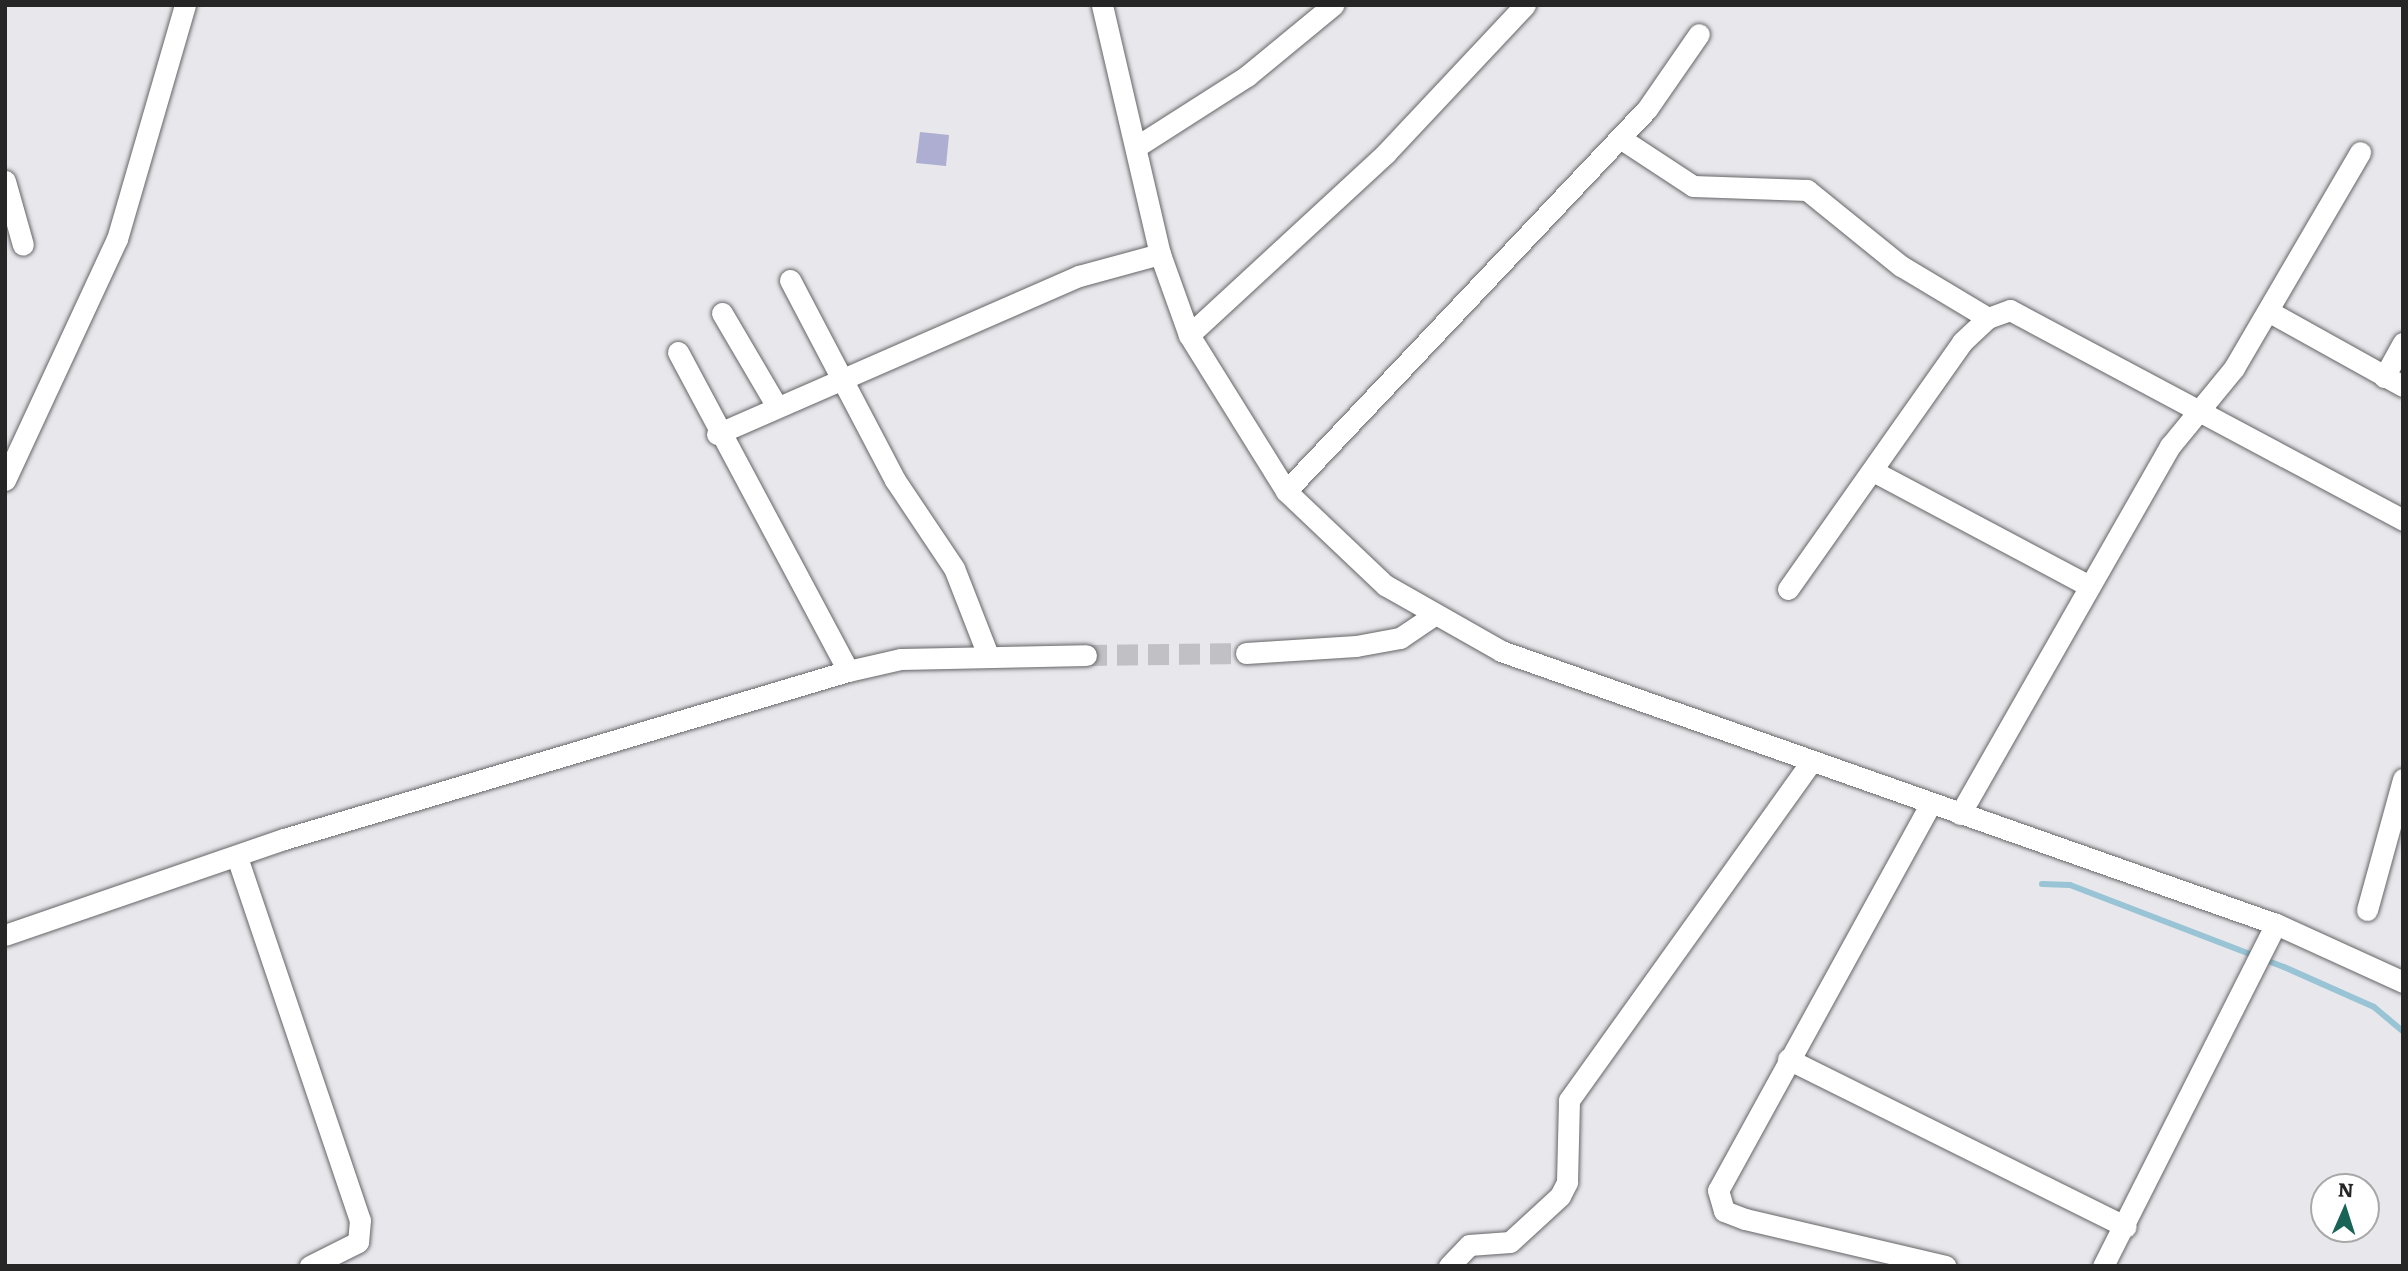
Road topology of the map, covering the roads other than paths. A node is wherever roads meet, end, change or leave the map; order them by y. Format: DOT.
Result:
graph roads {
  1 [pos="185,5"];
  2 [pos="1102,5"];
  3 [pos="1333,5"];
  4 [pos="1525,5"];
  5 [pos="1699,34"];
  6 [pos="1620,138"];
  7 [pos="1136,147"];
  8 [pos="2360,152"];
  9 [pos="5,180"];
  10 [pos="23,245"];
  11 [pos="1160,254"];
  12 [pos="790,280"];
  13 [pos="2269,311"];
  14 [pos="722,313"];
  15 [pos="1988,318"];
  16 [pos="1189,335"];
  17 [pos="2403,343"];
  18 [pos="678,352"];
  19 [pos="841,377"];
  20 [pos="2393,381"];
  21 [pos="776,405"];
  22 [pos="2194,412"];
  23 [pos="718,434"];
  24 [pos="1872,471"];
  25 [pos="5,480"];
  26 [pos="1286,491"];
  27 [pos="2403,520"];
  28 [pos="2087,586"];
  29 [pos="1788,589"];
  30 [pos="1433,616"];
  31 [pos="1246,653"];
  32 [pos="988,655"];
  33 [pos="1086,655"];
  34 [pos="848,671"];
  35 [pos="1812,761"];
  36 [pos="2403,779"];
  37 [pos="1931,803"];
  38 [pos="1960,814"];
  39 [pos="237,857"];
  40 [pos="2367,910"];
  41 [pos="2276,924"];
  42 [pos="5,935"];
  43 [pos="2403,982"];
  44 [pos="1788,1059"];
  45 [pos="2126,1227"];
  46 [pos="310,1266"];
  47 [pos="1449,1266"];
  48 [pos="1946,1266"];
  49 [pos="2102,1266"];
  1 -- 25 [label="street"];
  2 -- 7 [label="street"];
  3 -- 7 [label="street"];
  4 -- 16 [label="street"];
  5 -- 6 [label="street"];
  6 -- 15 [label="street"];
  6 -- 26 [label="street"];
  7 -- 11 [label="street"];
  8 -- 13 [label="street"];
  9 -- 10 [label="street"];
  11 -- 16 [label="street"];
  11 -- 19 [label="street"];
  12 -- 19 [label="street"];
  13 -- 20 [label="street"];
  13 -- 22 [label="street"];
  14 -- 21 [label="street"];
  15 -- 22 [label="street"];
  15 -- 24 [label="street"];
  16 -- 26 [label="street"];
  17 -- 20 [label="street"];
  18 -- 23 [label="street"];
  19 -- 21 [label="street"];
  19 -- 32 [label="street"];
  21 -- 23 [label="street"];
  22 -- 27 [label="street"];
  22 -- 28 [label="street"];
  23 -- 34 [label="street"];
  24 -- 28 [label="street"];
  24 -- 29 [label="street"];
  26 -- 30 [label="street"];
  28 -- 38 [label="street"];
  30 -- 31 [label="street"];
  30 -- 35 [label="street"];
  32 -- 33 [label="street"];
  32 -- 34 [label="street"];
  34 -- 39 [label="street"];
  35 -- 37 [label="street"];
  35 -- 47 [label="street"];
  36 -- 40 [label="street"];
  37 -- 38 [label="street"];
  37 -- 44 [label="street"];
  38 -- 41 [label="street"];
  39 -- 42 [label="street"];
  39 -- 46 [label="street"];
  41 -- 43 [label="street"];
  41 -- 45 [label="street"];
  44 -- 45 [label="street"];
  44 -- 48 [label="street"];
  45 -- 49 [label="street"];
}
